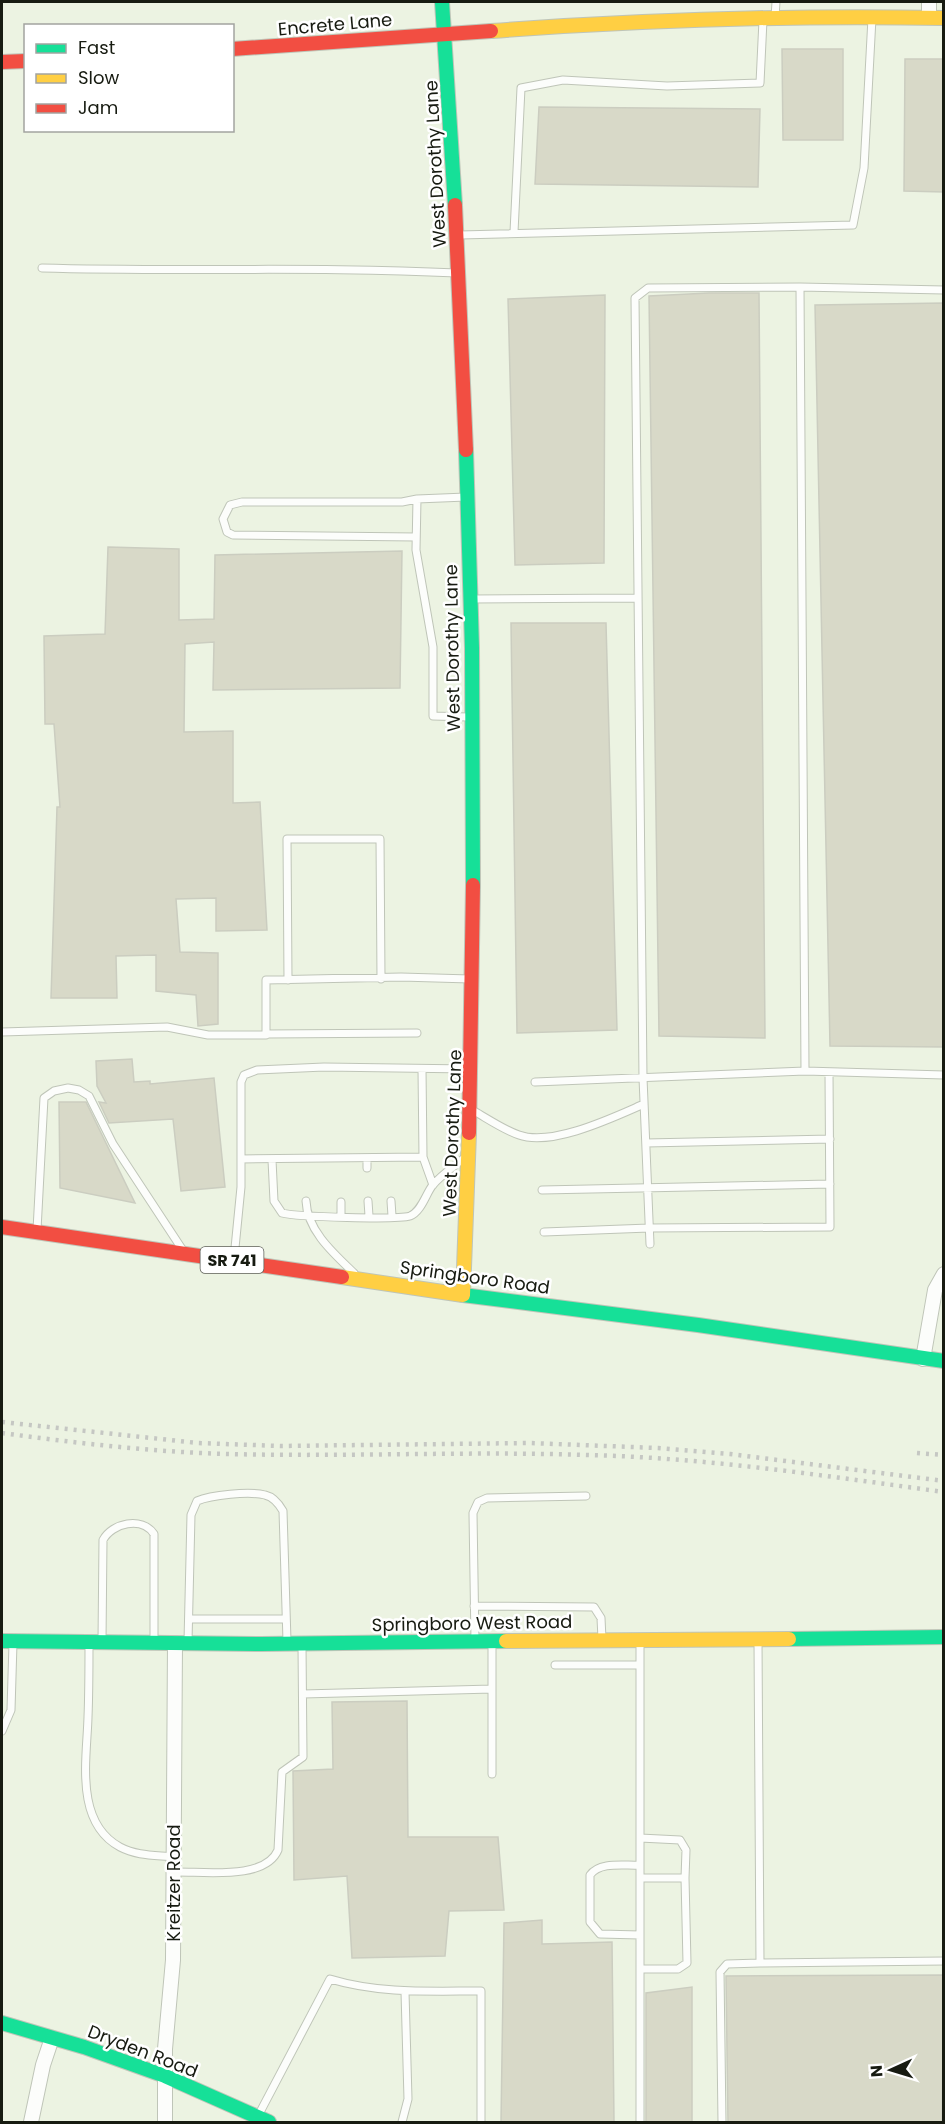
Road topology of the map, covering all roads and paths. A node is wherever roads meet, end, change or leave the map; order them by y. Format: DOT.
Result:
graph roads {
  1 [pos="442,2"];
  2 [pos="776,2"];
  3 [pos="929,2"];
  4 [pos="872,16"];
  5 [pos="769,17"];
  6 [pos="929,17"];
  7 [pos="944,18"];
  8 [pos="445,33"];
  9 [pos="234,49"];
  10 [pos="24,61"];
  11 [pos="2,62"];
  12 [pos="514,232"];
  13 [pos="457,235"];
  14 [pos="42,268"];
  15 [pos="459,273"];
  16 [pos="800,287"];
  17 [pos="944,290"];
  18 [pos="467,497"];
  19 [pos="417,499"];
  20 [pos="416,537"];
  21 [pos="469,598"];
  22 [pos="638,598"];
  23 [pos="471,717"];
  24 [pos="381,979"];
  25 [pos="473,979"];
  26 [pos="288,980"];
  27 [pos="2,1032"];
  28 [pos="417,1033"];
  29 [pos="266,1034"];
  30 [pos="422,1069"];
  31 [pos="472,1069"];
  32 [pos="805,1071"];
  33 [pos="829,1072"];
  34 [pos="944,1075"];
  35 [pos="643,1078"];
  36 [pos="535,1082"];
  37 [pos="644,1104"];
  38 [pos="471,1110"];
  39 [pos="830,1139"];
  40 [pos="646,1143"];
  41 [pos="469,1153"];
  42 [pos="423,1156"];
  43 [pos="391,1157"];
  44 [pos="367,1158"];
  45 [pos="241,1159"];
  46 [pos="305,1159"];
  47 [pos="340,1159"];
  48 [pos="272,1160"];
  49 [pos="340,1167"];
  50 [pos="391,1167"];
  51 [pos="305,1168"];
  52 [pos="367,1168"];
  53 [pos="830,1184"];
  54 [pos="433,1185"];
  55 [pos="648,1186"];
  56 [pos="542,1190"];
  57 [pos="306,1201"];
  58 [pos="368,1201"];
  59 [pos="391,1201"];
  60 [pos="341,1202"];
  61 [pos="306,1216"];
  62 [pos="369,1216"];
  63 [pos="392,1216"];
  64 [pos="341,1217"];
  65 [pos="2,1227"];
  66 [pos="649,1228"];
  67 [pos="544,1232"];
  68 [pos="37,1233"];
  69 [pos="650,1244"];
  70 [pos="185,1254"];
  71 [pos="234,1260"];
  72 [pos="944,1274"];
  73 [pos="360,1279"];
  74 [pos="463,1295"];
  75 [pos="923,1359"];
  76 [pos="944,1361"];
  77 [pos="586,1496"];
  78 [pos="474,1606"];
  79 [pos="189,1618"];
  80 [pos="286,1619"];
  81 [pos="944,1638"];
  82 [pos="758,1639"];
  83 [pos="602,1640"];
  84 [pos="640,1640"];
  85 [pos="8,1641"];
  86 [pos="96,1641"];
  87 [pos="475,1641"];
  88 [pos="492,1641"];
  89 [pos="154,1642"];
  90 [pos="182,1643"];
  91 [pos="302,1643"];
  92 [pos="287,1644"];
  93 [pos="555,1665"];
  94 [pos="640,1665"];
  95 [pos="492,1689"];
  96 [pos="303,1694"];
  97 [pos="2,1731"];
  98 [pos="492,1774"];
  99 [pos="640,1838"];
  100 [pos="174,1857"];
  101 [pos="640,1865"];
  102 [pos="173,1872"];
  103 [pos="640,1878"];
  104 [pos="685,1878"];
  105 [pos="640,1935"];
  106 [pos="944,1961"];
  107 [pos="760,1963"];
  108 [pos="640,1969"];
  109 [pos="405,1992"];
  110 [pos="2,2023"];
  111 [pos="52,2038"];
  112 [pos="165,2076"];
  113 [pos="263,2120"];
  114 [pos="31,2122"];
  115 [pos="165,2122"];
  116 [pos="402,2122"];
  117 [pos="480,2122"];
  118 [pos="640,2122"];
  119 [pos="722,2122"];
  1 -- 8 [label="main road, West Dorothy Lane"];
  2 -- 5 [label="lane"];
  3 -- 6 [label="street"];
  4 -- 5 [label="main road, Encrete Lane"];
  4 -- 6 [label="main road, Encrete Lane"];
  4 -- 12 [label="lane"];
  5 -- 8 [label="main road, Encrete Lane"];
  5 -- 12 [label="lane"];
  6 -- 7 [label="main road, Encrete Lane"];
  8 -- 9 [label="main road, Encrete Lane"];
  8 -- 13 [label="main road, West Dorothy Lane"];
  10 -- 11 [label="main road"];
  12 -- 13 [label="lane"];
  13 -- 15 [label="main road, West Dorothy Lane"];
  14 -- 15 [label="lane"];
  15 -- 18 [label="main road, West Dorothy Lane"];
  16 -- 17 [label="lane"];
  16 -- 22 [label="lane"];
  16 -- 32 [label="lane"];
  18 -- 19 [label="lane"];
  18 -- 21 [label="main road, West Dorothy Lane"];
  19 -- 20 [label="lane"];
  19 -- 20 [label="lane"];
  20 -- 23 [label="lane"];
  21 -- 22 [label="lane"];
  21 -- 23 [label="main road, West Dorothy Lane"];
  22 -- 35 [label="lane"];
  23 -- 25 [label="main road, West Dorothy Lane"];
  24 -- 25 [label="lane"];
  24 -- 26 [label="lane"];
  24 -- 26 [label="lane"];
  25 -- 31 [label="main road, West Dorothy Lane"];
  26 -- 29 [label="lane"];
  27 -- 29 [label="lane"];
  28 -- 29 [label="lane"];
  30 -- 31 [label="lane"];
  30 -- 42 [label="lane"];
  30 -- 45 [label="lane"];
  31 -- 38 [label="main road, West Dorothy Lane"];
  32 -- 33 [label="lane"];
  32 -- 35 [label="lane"];
  33 -- 34 [label="lane"];
  33 -- 39 [label="lane"];
  35 -- 36 [label="lane"];
  35 -- 37 [label="lane"];
  37 -- 38 [label="lane"];
  37 -- 40 [label="lane"];
  38 -- 41 [label="main road, West Dorothy Lane"];
  39 -- 40 [label="lane"];
  39 -- 53 [label="lane"];
  40 -- 55 [label="lane"];
  41 -- 54 [label="lane"];
  41 -- 74 [label="main road, West Dorothy Lane"];
  42 -- 43 [label="lane"];
  42 -- 54 [label="lane"];
  43 -- 44 [label="lane"];
  43 -- 50 [label="lane"];
  44 -- 47 [label="lane"];
  44 -- 52 [label="lane"];
  45 -- 48 [label="lane"];
  45 -- 71 [label="lane"];
  46 -- 47 [label="lane"];
  46 -- 48 [label="lane"];
  46 -- 51 [label="lane"];
  47 -- 49 [label="lane"];
  48 -- 61 [label="lane"];
  53 -- 55 [label="lane"];
  53 -- 66 [label="lane"];
  54 -- 63 [label="lane"];
  55 -- 56 [label="lane"];
  55 -- 66 [label="lane"];
  57 -- 61 [label="lane"];
  58 -- 62 [label="lane"];
  59 -- 63 [label="lane"];
  60 -- 64 [label="lane"];
  61 -- 64 [label="lane"];
  61 -- 73 [label="lane"];
  62 -- 63 [label="lane"];
  62 -- 64 [label="lane"];
  65 -- 68 [label="main road, Springboro Road / SR 741"];
  66 -- 67 [label="lane"];
  66 -- 69 [label="lane"];
  68 -- 70 [label="main road, Springboro Road / SR 741"];
  68 -- 70 [label="lane"];
  70 -- 71 [label="main road, Springboro Road / SR 741"];
  71 -- 73 [label="main road, Springboro Road / SR 741"];
  72 -- 75 [label="street"];
  73 -- 74 [label="main road, Springboro Road / SR 741"];
  74 -- 75 [label="main road, Springboro Road / SR 741"];
  75 -- 76 [label="main road, Springboro Road / SR 741"];
  77 -- 78 [label="lane"];
  78 -- 83 [label="lane"];
  78 -- 87 [label="lane"];
  79 -- 80 [label="lane"];
  79 -- 80 [label="lane"];
  79 -- 90 [label="lane"];
  80 -- 92 [label="lane"];
  81 -- 82 [label="main road, Springboro West Road"];
  82 -- 84 [label="main road, Springboro West Road"];
  82 -- 107 [label="lane"];
  83 -- 84 [label="main road, Springboro West Road"];
  83 -- 88 [label="main road, Springboro West Road"];
  84 -- 94 [label="lane"];
  85 -- 86 [label="main road, Springboro West Road"];
  85 -- 97 [label="lane"];
  86 -- 89 [label="main road, Springboro West Road"];
  86 -- 89 [label="lane"];
  86 -- 100 [label="lane"];
  87 -- 88 [label="main road, Springboro West Road"];
  87 -- 91 [label="main road, Springboro West Road"];
  88 -- 95 [label="lane"];
  89 -- 90 [label="main road, Springboro West Road"];
  90 -- 92 [label="main road, Springboro West Road"];
  90 -- 100 [label="street, Kreitzer Road"];
  91 -- 92 [label="main road, Springboro West Road"];
  91 -- 96 [label="lane"];
  93 -- 94 [label="lane"];
  94 -- 99 [label="lane"];
  95 -- 96 [label="lane"];
  95 -- 98 [label="lane"];
  96 -- 102 [label="lane"];
  99 -- 101 [label="lane"];
  99 -- 104 [label="lane"];
  100 -- 102 [label="street, Kreitzer Road"];
  101 -- 103 [label="lane"];
  101 -- 105 [label="lane"];
  102 -- 112 [label="street, Kreitzer Road"];
  103 -- 104 [label="lane"];
  103 -- 105 [label="lane"];
  104 -- 108 [label="lane"];
  105 -- 108 [label="lane"];
  106 -- 107 [label="lane"];
  107 -- 119 [label="lane"];
  108 -- 118 [label="lane"];
  109 -- 113 [label="lane"];
  109 -- 116 [label="lane"];
  109 -- 117 [label="lane"];
  110 -- 111 [label="main road, Dryden Road"];
  111 -- 112 [label="main road, Dryden Road"];
  111 -- 114 [label="street"];
  112 -- 113 [label="main road, Dryden Road"];
  112 -- 115 [label="street, Kreitzer Road"];
}
